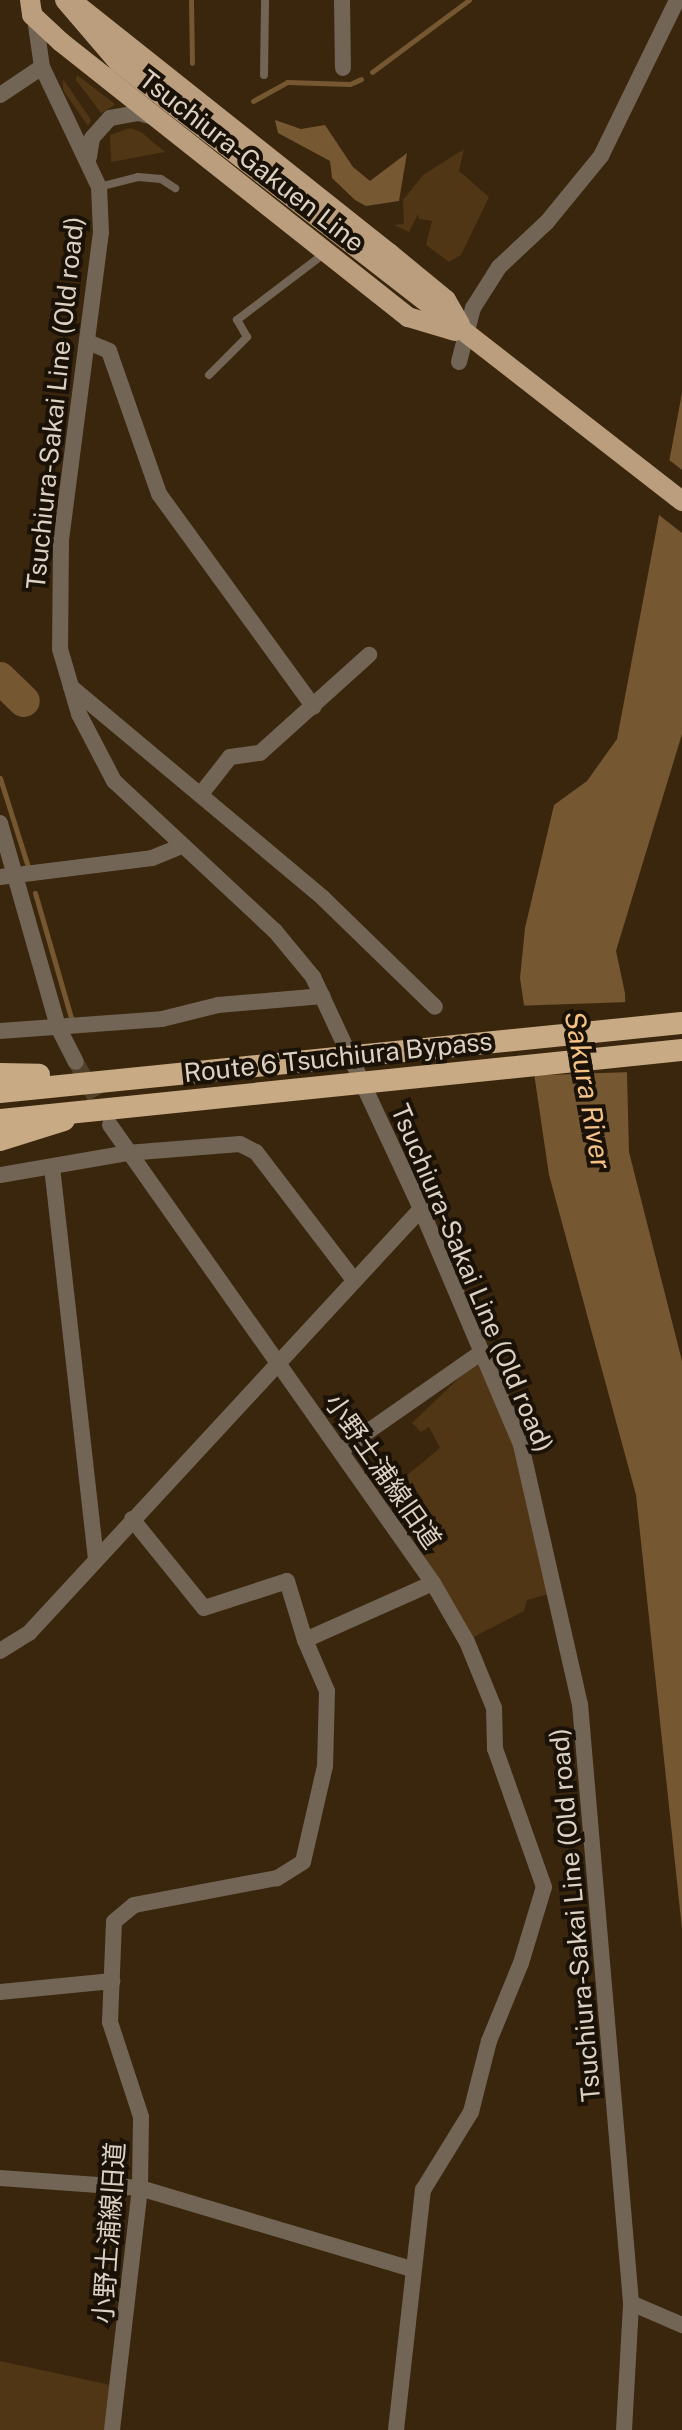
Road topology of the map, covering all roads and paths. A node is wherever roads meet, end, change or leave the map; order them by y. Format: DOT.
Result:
graph roads {
  1 [pos="17,0"];
  2 [pos="68,0"];
  3 [pos="265,0"];
  4 [pos="342,0"];
  5 [pos="677,0"];
  6 [pos="34,5"];
  7 [pos="42,67"];
  8 [pos="343,68"];
  9 [pos="264,75"];
  10 [pos="0,95"];
  11 [pos="154,118"];
  12 [pos="89,157"];
  13 [pos="99,187"];
  14 [pos="175,188"];
  15 [pos="326,252"];
  16 [pos="466,334"];
  17 [pos="88,342"];
  18 [pos="459,362"];
  19 [pos="209,375"];
  20 [pos="682,501"];
  21 [pos="369,655"];
  22 [pos="71,687"];
  23 [pos="314,707"];
  24 [pos="201,794"];
  25 [pos="0,823"];
  26 [pos="179,847"];
  27 [pos="7,876"];
  28 [pos="323,996"];
  29 [pos="435,1007"];
  30 [pos="682,1023"];
  31 [pos="58,1027"];
  32 [pos="0,1031"];
  33 [pos="682,1050"];
  34 [pos="76,1072"];
  35 [pos="0,1074"];
  36 [pos="0,1092"];
  37 [pos="84,1112"];
  38 [pos="0,1120"];
  39 [pos="110,1125"];
  40 [pos="0,1140"];
  41 [pos="127,1153"];
  42 [pos="52,1167"];
  43 [pos="0,1175"];
  44 [pos="421,1209"];
  45 [pos="354,1280"];
  46 [pos="482,1352"];
  47 [pos="277,1363"];
  48 [pos="340,1451"];
  49 [pos="132,1519"];
  50 [pos="96,1559"];
  51 [pos="433,1583"];
  52 [pos="305,1640"];
  53 [pos="0,1651"];
  54 [pos="112,1981"];
  55 [pos="0,1992"];
  56 [pos="0,2178"];
  57 [pos="140,2188"];
  58 [pos="411,2269"];
  59 [pos="637,2305"];
  60 [pos="682,2325"];
  61 [pos="112,2430"];
  62 [pos="396,2430"];
  63 [pos="624,2430"];
  1 -- 6 [label="street"];
  2 -- 16 [label="main road"];
  2 -- 16 [label="main road, Tsuchiura-Gakuen Line"];
  3 -- 9 [label="lane"];
  4 -- 8 [label="street"];
  5 -- 16 [label="street"];
  6 -- 7 [label="street, Tsuchiura-Sakai Line (Old road)"];
  6 -- 11 [label="main road, Tsuchiura-Gakuen Line"];
  7 -- 10 [label="street"];
  7 -- 12 [label="street, Tsuchiura-Sakai Line (Old road)"];
  11 -- 12 [label="street"];
  11 -- 15 [label="main road, Tsuchiura-Gakuen Line"];
  12 -- 13 [label="street, Tsuchiura-Sakai Line (Old road)"];
  13 -- 14 [label="lane"];
  13 -- 17 [label="street, Tsuchiura-Sakai Line (Old road)"];
  15 -- 16 [label="main road, Tsuchiura-Gakuen Line"];
  15 -- 19 [label="lane"];
  16 -- 18 [label="street"];
  16 -- 20 [label="main road, Tsuchiura-Gakuen Line"];
  17 -- 22 [label="street, Tsuchiura-Sakai Line (Old road)"];
  17 -- 23 [label="street"];
  21 -- 23 [label="street"];
  22 -- 24 [label="street"];
  22 -- 26 [label="street, Tsuchiura-Sakai Line (Old road)"];
  23 -- 24 [label="street"];
  24 -- 29 [label="street"];
  25 -- 27 [label="street"];
  26 -- 27 [label="street"];
  26 -- 28 [label="street, Tsuchiura-Sakai Line (Old road)"];
  27 -- 31 [label="street"];
  28 -- 31 [label="street"];
  28 -- 44 [label="street, Tsuchiura-Sakai Line (Old road)"];
  30 -- 34 [label="highway, Route 6 Tsuchiura Bypass"];
  31 -- 32 [label="street"];
  31 -- 34 [label="street"];
  33 -- 37 [label="highway, Route 6 Tsuchiura Bypass"];
  34 -- 35 [label="highway"];
  34 -- 36 [label="highway, Route 6 Tsuchiura Bypass"];
  37 -- 38 [label="highway, Route 6 Tsuchiura Bypass"];
  37 -- 40 [label="highway"];
  39 -- 41 [label="street, 小野土浦線旧道"];
  41 -- 42 [label="street"];
  41 -- 45 [label="street"];
  41 -- 47 [label="street, 小野土浦線旧道"];
  42 -- 43 [label="street"];
  42 -- 50 [label="street"];
  44 -- 45 [label="street"];
  44 -- 46 [label="street, Tsuchiura-Sakai Line (Old road)"];
  45 -- 47 [label="street"];
  46 -- 48 [label="street"];
  46 -- 59 [label="street, Tsuchiura-Sakai Line (Old road)"];
  47 -- 48 [label="street, 小野土浦線旧道"];
  47 -- 49 [label="street"];
  48 -- 51 [label="street, 小野土浦線旧道"];
  49 -- 50 [label="street"];
  49 -- 52 [label="street"];
  50 -- 53 [label="street"];
  51 -- 52 [label="street, 小野土浦線旧道"];
  51 -- 58 [label="street"];
  52 -- 54 [label="street, 小野土浦線旧道"];
  54 -- 55 [label="street"];
  54 -- 57 [label="street, 小野土浦線旧道"];
  56 -- 57 [label="street"];
  57 -- 58 [label="street"];
  57 -- 61 [label="street, 小野土浦線旧道"];
  58 -- 62 [label="street"];
  59 -- 60 [label="street"];
  59 -- 63 [label="street, Tsuchiura-Sakai Line (Old road)"];
}
